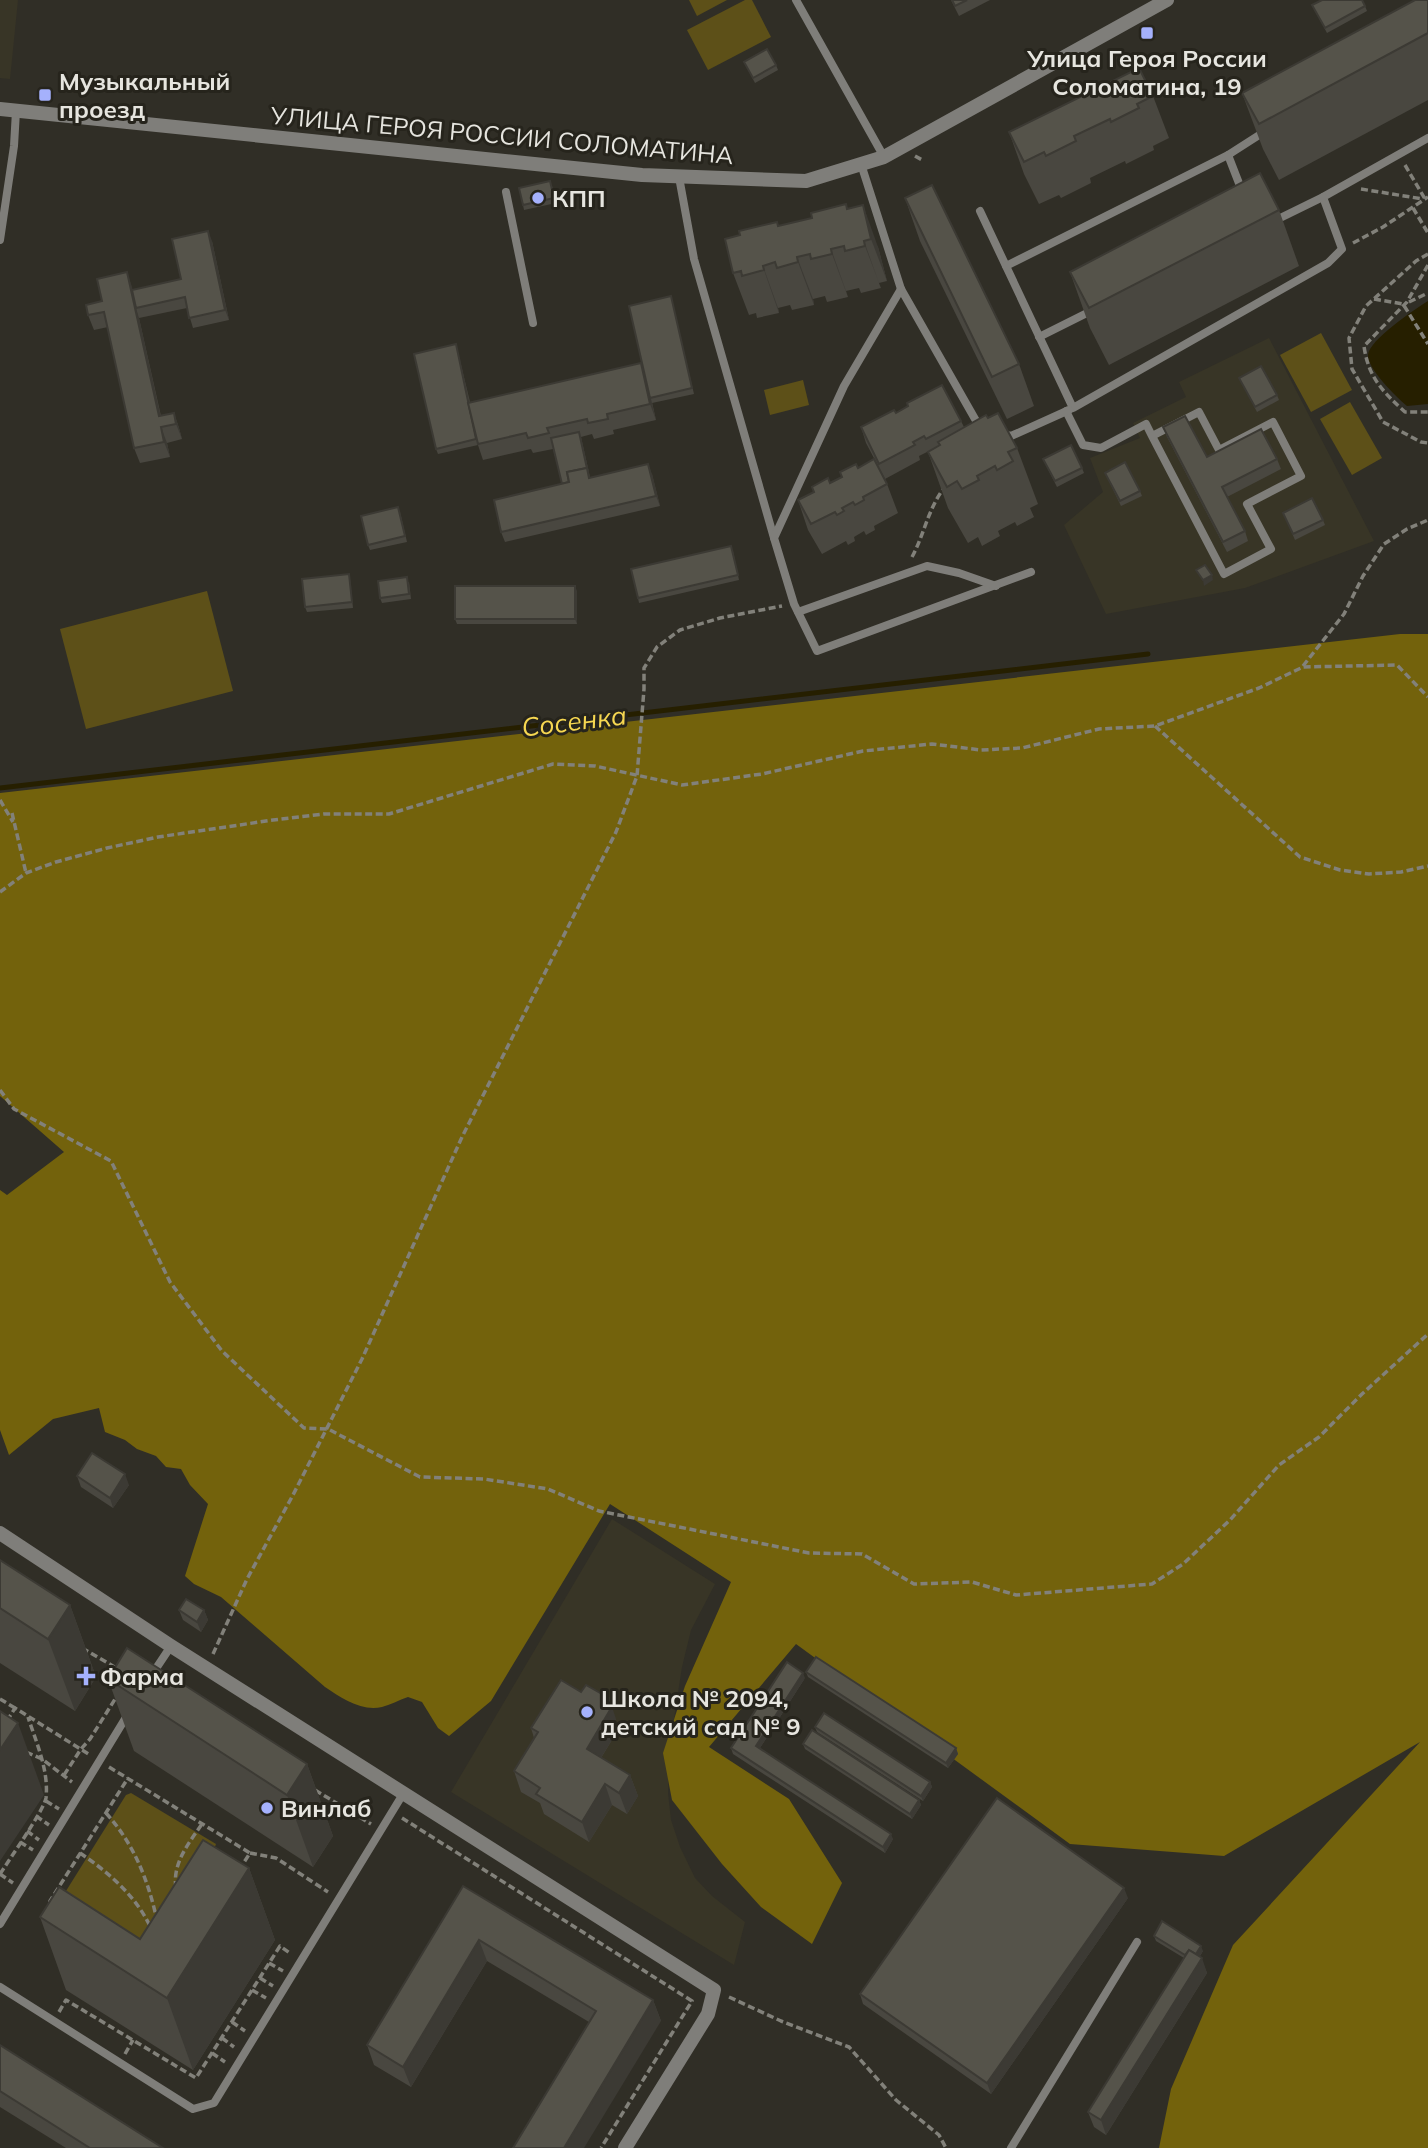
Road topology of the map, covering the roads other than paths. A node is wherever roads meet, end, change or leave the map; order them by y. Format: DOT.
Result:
graph roads {
  1 [pos="796,0"];
  2 [pos="1167,0"];
  3 [pos="0,109"];
  4 [pos="16,111"];
  5 [pos="1273,125"];
  6 [pos="1428,138"];
  7 [pos="1228,155"];
  8 [pos="884,157"];
  9 [pos="861,164"];
  10 [pos="679,177"];
  11 [pos="506,192"];
  12 [pos="1324,197"];
  13 [pos="1248,204"];
  14 [pos="980,211"];
  15 [pos="1269,224"];
  16 [pos="0,240"];
  17 [pos="1006,266"];
  18 [pos="901,289"];
  19 [pos="1100,307"];
  20 [pos="533,323"];
  21 [pos="1039,337"];
  22 [pos="1070,410"];
  23 [pos="1152,436"];
  24 [pos="774,538"];
  25 [pos="1031,572"];
  26 [pos="996,586"];
  27 [pos="796,608"];
  28 [pos="0,1533"];
  29 [pos="171,1646"];
  30 [pos="145,1686"];
  31 [pos="132,1707"];
  32 [pos="404,1794"];
  33 [pos="0,1924"];
  34 [pos="1137,1942"];
  35 [pos="0,1987"];
  36 [pos="625,2148"];
  37 [pos="1010,2148"];
  1 -- 8 [label="lane"];
  2 -- 8 [label="street, УЛИЦА ГЕРОЯ РОССИИ СОЛОМАТИНА"];
  3 -- 4 [label="street, УЛИЦА ГЕРОЯ РОССИИ СОЛОМАТИНА"];
  4 -- 10 [label="street, УЛИЦА ГЕРОЯ РОССИИ СОЛОМАТИНА"];
  4 -- 16 [label="lane"];
  5 -- 7 [label="lane"];
  6 -- 12 [label="lane"];
  7 -- 13 [label="lane"];
  7 -- 17 [label="lane"];
  8 -- 9 [label="street, УЛИЦА ГЕРОЯ РОССИИ СОЛОМАТИНА"];
  9 -- 10 [label="street, УЛИЦА ГЕРОЯ РОССИИ СОЛОМАТИНА"];
  9 -- 18 [label="lane"];
  10 -- 24 [label="lane"];
  11 -- 20 [label="lane"];
  12 -- 15 [label="lane"];
  12 -- 22 [label="lane"];
  14 -- 17 [label="lane"];
  17 -- 21 [label="lane"];
  18 -- 22 [label="lane"];
  18 -- 24 [label="lane"];
  19 -- 21 [label="lane"];
  21 -- 22 [label="lane"];
  22 -- 23 [label="lane"];
  23 -- 23 [label="lane"];
  24 -- 27 [label="lane"];
  25 -- 26 [label="lane"];
  26 -- 27 [label="lane"];
  26 -- 27 [label="lane"];
  28 -- 29 [label="street"];
  29 -- 30 [label="lane"];
  29 -- 32 [label="street"];
  31 -- 33 [label="lane"];
  32 -- 35 [label="lane"];
  32 -- 36 [label="street"];
  34 -- 37 [label="lane"];
}
